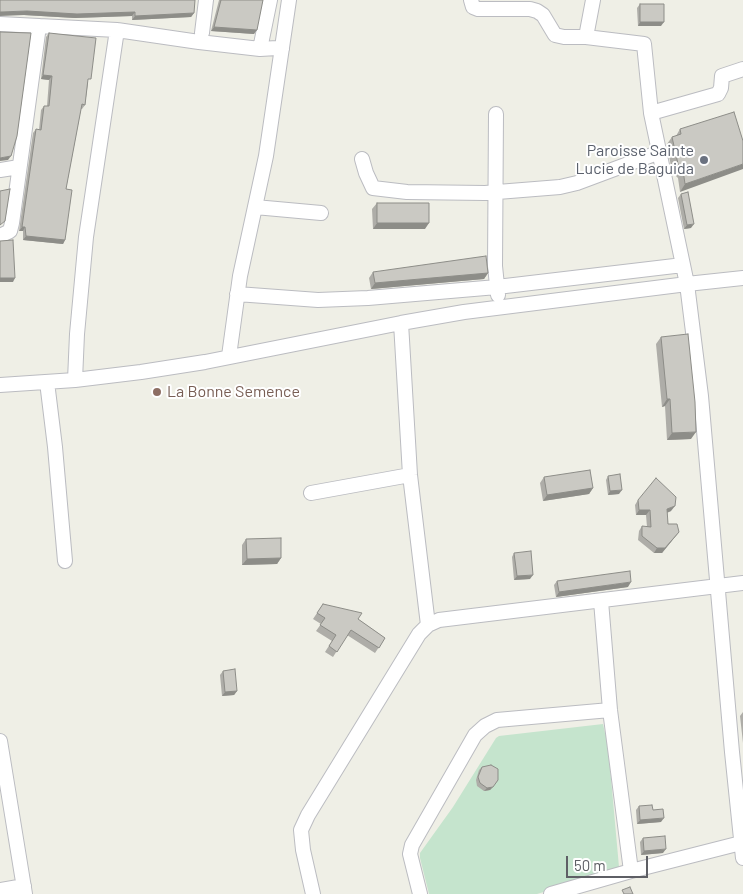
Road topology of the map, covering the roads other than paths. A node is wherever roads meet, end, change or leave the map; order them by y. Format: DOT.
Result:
graph roads {
  1 [pos="206,0"];
  2 [pos="270,0"];
  3 [pos="289,0"];
  4 [pos="470,0"];
  5 [pos="593,0"];
  6 [pos="0,24"];
  7 [pos="39,26"];
  8 [pos="117,30"];
  9 [pos="202,33"];
  10 [pos="586,37"];
  11 [pos="260,49"];
  12 [pos="282,49"];
  13 [pos="743,69"];
  14 [pos="651,113"];
  15 [pos="496,114"];
  16 [pos="660,152"];
  17 [pos="362,158"];
  18 [pos="19,167"];
  19 [pos="0,170"];
  20 [pos="496,192"];
  21 [pos="255,207"];
  22 [pos="321,213"];
  23 [pos="0,236"];
  24 [pos="683,265"];
  25 [pos="743,278"];
  26 [pos="687,284"];
  27 [pos="497,287"];
  28 [pos="237,294"];
  29 [pos="499,308"];
  30 [pos="401,323"];
  31 [pos="228,356"];
  32 [pos="75,380"];
  33 [pos="47,382"];
  34 [pos="0,385"];
  35 [pos="410,475"];
  36 [pos="311,493"];
  37 [pos="64,561"];
  38 [pos="743,583"];
  39 [pos="718,586"];
  40 [pos="601,601"];
  41 [pos="428,625"];
  42 [pos="610,710"];
  43 [pos="0,741"];
  44 [pos="738,752"];
  45 [pos="740,842"];
  46 [pos="743,858"];
  47 [pos="631,871"];
  48 [pos="0,890"];
  49 [pos="25,890"];
  50 [pos="313,894"];
  51 [pos="420,894"];
  52 [pos="551,894"];
  1 -- 9 [label="street"];
  2 -- 11 [label="street"];
  3 -- 12 [label="street"];
  4 -- 10 [label="street"];
  5 -- 10 [label="street"];
  6 -- 7 [label="street"];
  7 -- 8 [label="street"];
  7 -- 18 [label="street"];
  8 -- 11 [label="street"];
  8 -- 32 [label="street"];
  10 -- 14 [label="street"];
  11 -- 12 [label="street"];
  12 -- 21 [label="street"];
  13 -- 14 [label="street"];
  14 -- 16 [label="street"];
  15 -- 20 [label="street"];
  16 -- 20 [label="street"];
  16 -- 24 [label="street"];
  17 -- 20 [label="street"];
  18 -- 19 [label="street"];
  18 -- 23 [label="street"];
  20 -- 27 [label="street"];
  21 -- 22 [label="street"];
  21 -- 28 [label="street"];
  24 -- 26 [label="street"];
  24 -- 27 [label="street"];
  25 -- 26 [label="street"];
  26 -- 29 [label="street"];
  26 -- 39 [label="street"];
  27 -- 28 [label="street"];
  27 -- 29 [label="street"];
  28 -- 31 [label="street"];
  29 -- 30 [label="street"];
  30 -- 31 [label="street"];
  30 -- 35 [label="street"];
  31 -- 32 [label="street"];
  32 -- 33 [label="street"];
  33 -- 34 [label="street"];
  33 -- 37 [label="street"];
  35 -- 36 [label="street"];
  35 -- 41 [label="street"];
  38 -- 39 [label="street"];
  39 -- 40 [label="street"];
  39 -- 44 [label="street"];
  40 -- 41 [label="street"];
  40 -- 42 [label="street"];
  41 -- 50 [label="street"];
  42 -- 47 [label="street"];
  42 -- 51 [label="street"];
  43 -- 49 [label="street"];
  44 -- 45 [label="street"];
  45 -- 46 [label="street"];
  45 -- 47 [label="street"];
  47 -- 52 [label="street"];
  48 -- 49 [label="street"];
}
